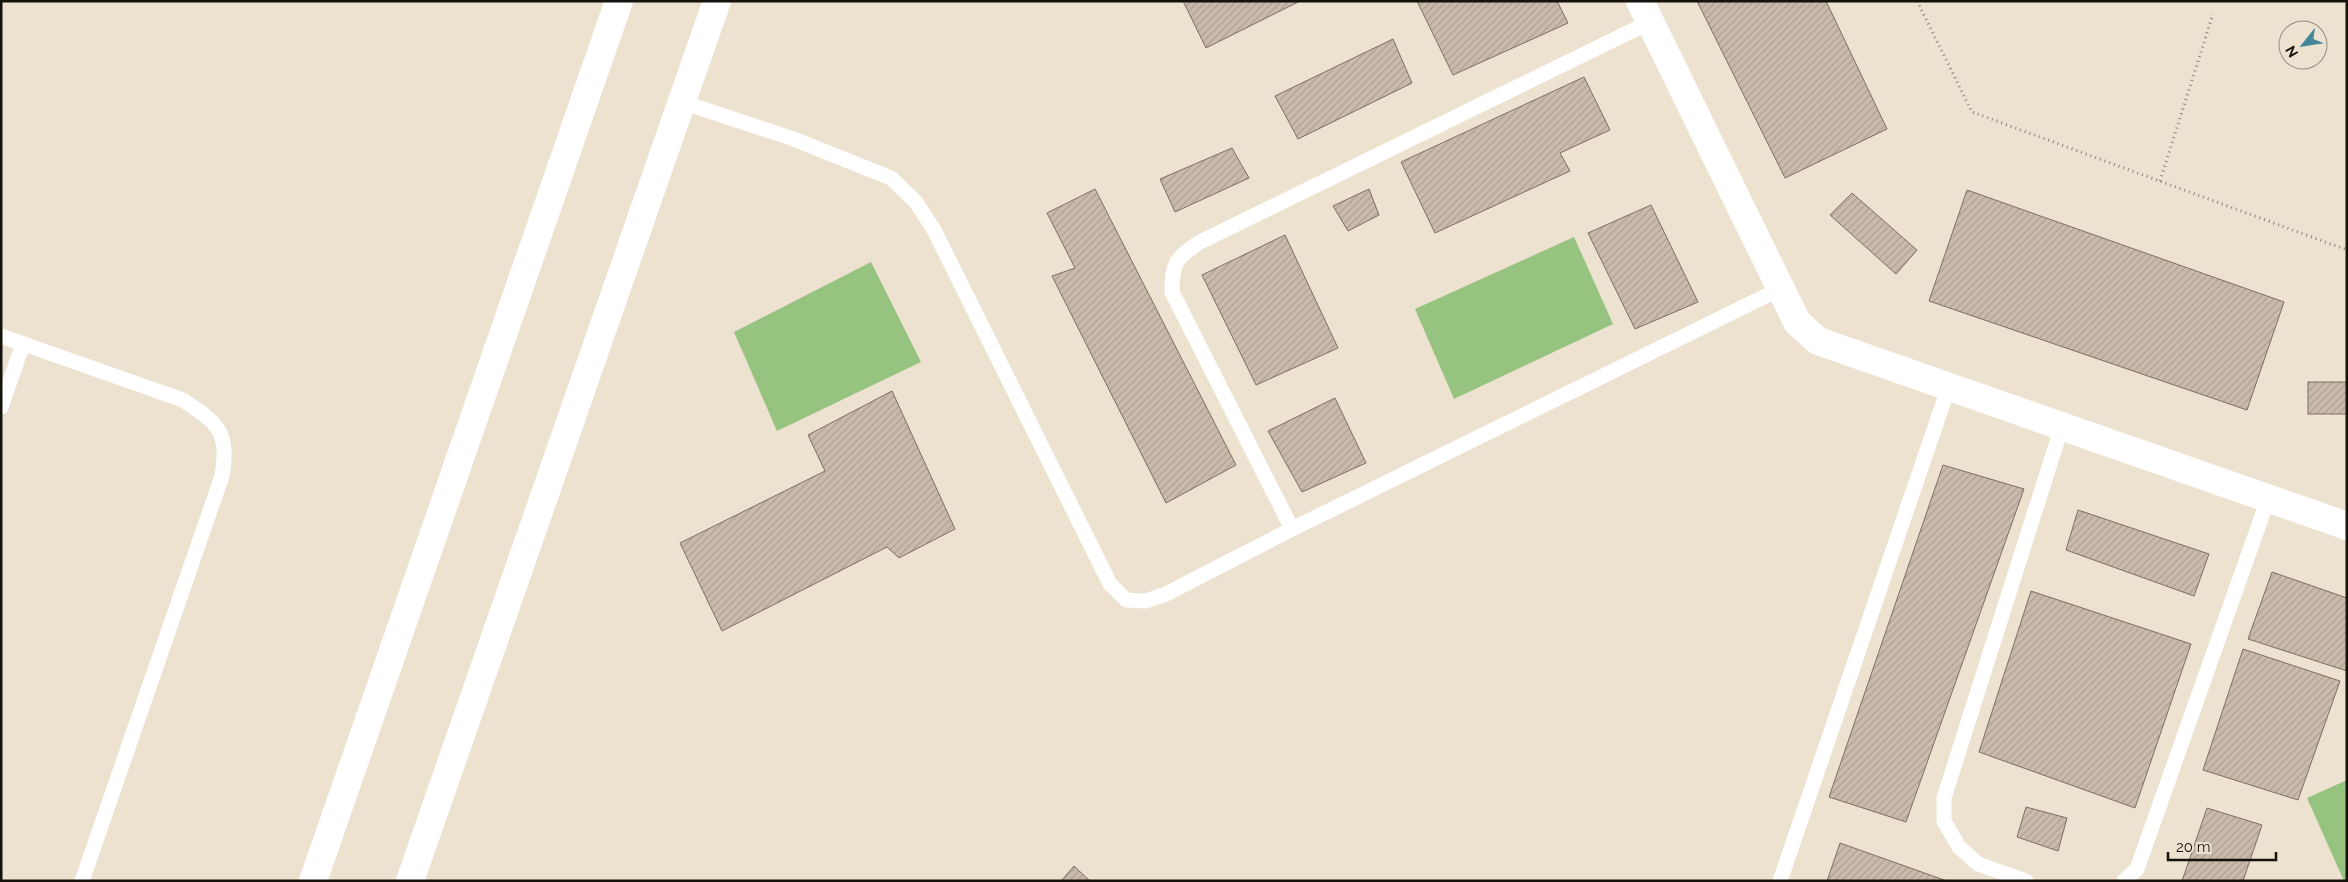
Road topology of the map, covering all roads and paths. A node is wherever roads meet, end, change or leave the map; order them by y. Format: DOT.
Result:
graph roads {
  1 [pos="619,1"];
  2 [pos="717,1"];
  3 [pos="1917,1"];
  4 [pos="1645,12"];
  5 [pos="2213,14"];
  6 [pos="682,102"];
  7 [pos="2160,181"];
  8 [pos="2347,250"];
  9 [pos="1780,289"];
  10 [pos="1,336"];
  11 [pos="23,344"];
  12 [pos="1949,386"];
  13 [pos="1,406"];
  14 [pos="2062,426"];
  15 [pos="2268,499"];
  16 [pos="2347,526"];
  17 [pos="1292,529"];
  18 [pos="82,881"];
  19 [pos="312,881"];
  20 [pos="410,881"];
  21 [pos="1780,881"];
  22 [pos="2026,881"];
  23 [pos="2124,881"];
  1 -- 19 [label="street"];
  2 -- 6 [label="street"];
  3 -- 7 [label="path"];
  4 -- 9 [label="street"];
  4 -- 17 [label="lane"];
  5 -- 7 [label="path"];
  6 -- 17 [label="lane"];
  6 -- 20 [label="street"];
  7 -- 8 [label="path"];
  9 -- 12 [label="street"];
  9 -- 17 [label="lane"];
  10 -- 11 [label="lane"];
  11 -- 13 [label="lane"];
  11 -- 18 [label="lane"];
  12 -- 14 [label="street"];
  12 -- 21 [label="lane"];
  14 -- 15 [label="street"];
  14 -- 22 [label="lane"];
  15 -- 16 [label="street"];
  15 -- 23 [label="lane"];
}
